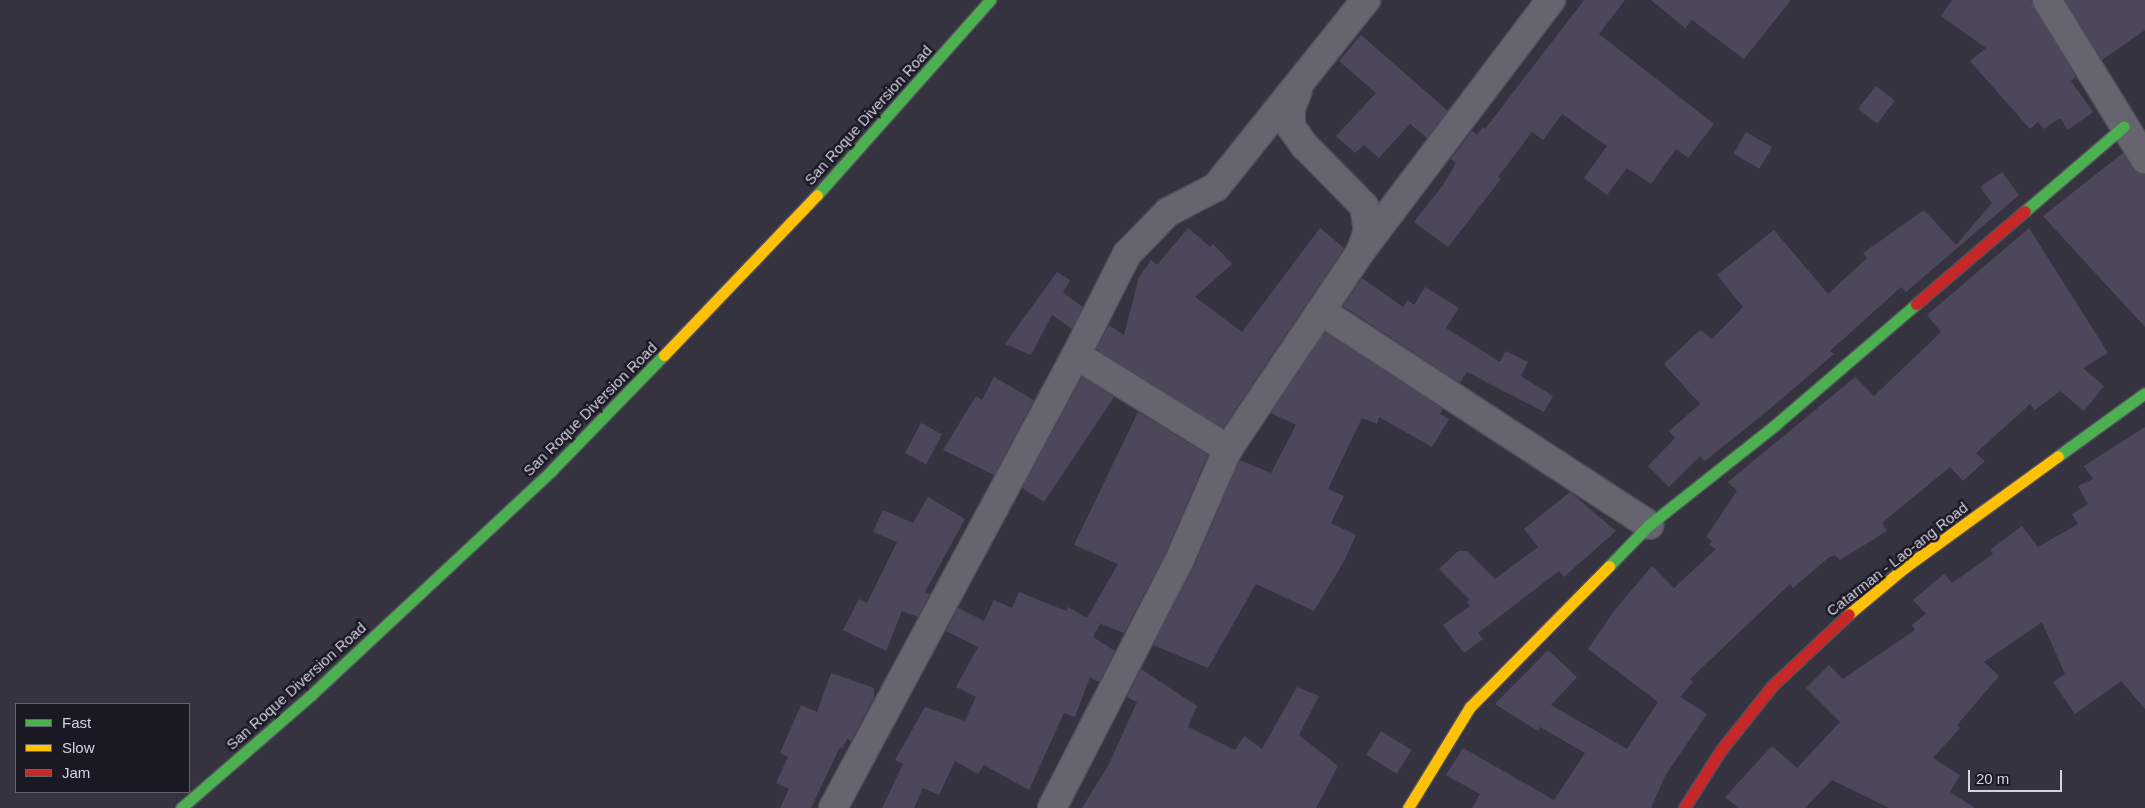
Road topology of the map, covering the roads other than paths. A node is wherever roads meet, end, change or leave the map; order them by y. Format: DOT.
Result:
graph roads {
  1 [pos="990,0"];
  2 [pos="1366,0"];
  3 [pos="1551,0"];
  4 [pos="2047,0"];
  5 [pos="1299,87"];
  6 [pos="2124,126"];
  7 [pos="2145,159"];
  8 [pos="1361,251"];
  9 [pos="1321,311"];
  10 [pos="1076,355"];
  11 [pos="2145,393"];
  12 [pos="1228,449"];
  13 [pos="1649,525"];
  14 [pos="181,808"];
  15 [pos="833,808"];
  16 [pos="1052,808"];
  17 [pos="1408,808"];
  18 [pos="1684,808"];
  1 -- 14 [label="main road, San Roque Diversion Road"];
  2 -- 5 [label="street"];
  3 -- 8 [label="street"];
  4 -- 6 [label="street"];
  5 -- 8 [label="street"];
  5 -- 10 [label="street"];
  6 -- 7 [label="street"];
  6 -- 13 [label="main road"];
  8 -- 9 [label="street"];
  9 -- 12 [label="street"];
  9 -- 13 [label="street"];
  10 -- 12 [label="street"];
  10 -- 15 [label="street"];
  11 -- 18 [label="main road, Catarman - Lao-ang Road"];
  12 -- 16 [label="street"];
  13 -- 17 [label="main road"];
}
